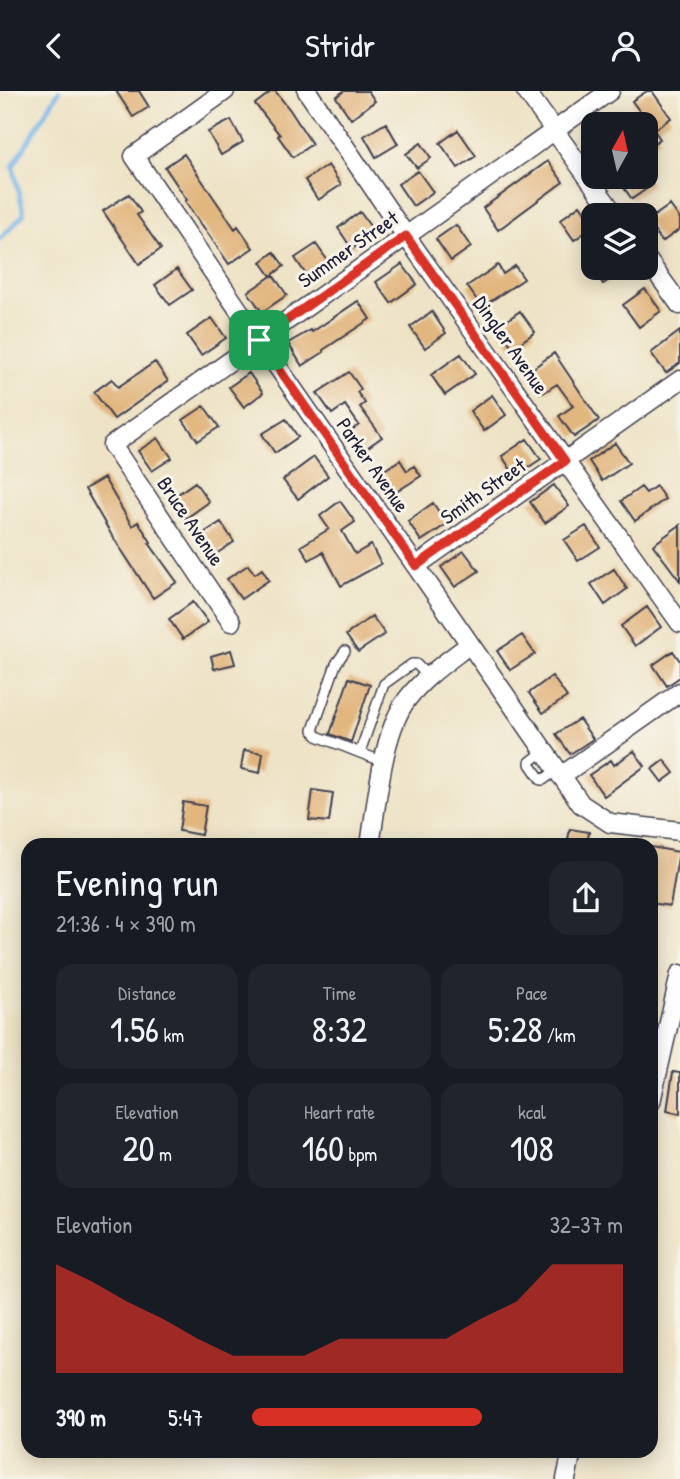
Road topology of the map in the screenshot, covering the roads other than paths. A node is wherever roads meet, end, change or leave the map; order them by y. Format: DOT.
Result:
graph roads {
  1 [pos="225,91"];
  2 [pos="307,91"];
  3 [pos="526,91"];
  4 [pos="610,91"];
  5 [pos="553,131"];
  6 [pos="606,203"];
  7 [pos="406,236"];
  8 [pos="658,275"];
  9 [pos="680,305"];
  10 [pos="259,340"];
  11 [pos="680,380"];
  12 [pos="112,445"];
  13 [pos="565,461"];
  14 [pos="416,566"];
  15 [pos="231,622"];
  16 [pos="680,623"];
  17 [pos="470,644"];
  18 [pos="345,651"];
  19 [pos="428,676"];
  20 [pos="680,692"];
  21 [pos="363,754"];
  22 [pos="384,762"];
  23 [pos="559,773"];
  24 [pos="680,831"];
  25 [pos="371,838"];
  26 [pos="680,974"];
  27 [pos="658,1071"];
  28 [pos="570,1458"];
  29 [pos="566,1479"];
  1 -- 10 [label="street, Parker Avenue"];
  2 -- 7 [label="street, Dingler Avenue"];
  3 -- 5 [label="street"];
  4 -- 5 [label="street, Summer Street"];
  5 -- 6 [label="street"];
  5 -- 7 [label="street, Summer Street"];
  7 -- 10 [label="street, Summer Street"];
  7 -- 13 [label="street, Dingler Avenue"];
  8 -- 9 [label="street"];
  10 -- 12 [label="street, Summer Street"];
  10 -- 14 [label="street, Parker Avenue"];
  11 -- 13 [label="street, Smith Street"];
  12 -- 15 [label="street, Bruce Avenue"];
  13 -- 14 [label="street, Smith Street"];
  13 -- 16 [label="street, Dingler Avenue"];
  14 -- 17 [label="street, Parker Avenue"];
  17 -- 19 [label="street"];
  17 -- 23 [label="street, Parker Avenue"];
  18 -- 21 [label="lane"];
  19 -- 21 [label="lane"];
  19 -- 22 [label="street"];
  20 -- 23 [label="street"];
  21 -- 22 [label="lane"];
  22 -- 25 [label="street"];
  23 -- 24 [label="street, Parker Avenue"];
  26 -- 27 [label="street"];
  28 -- 29 [label="street"];
}
